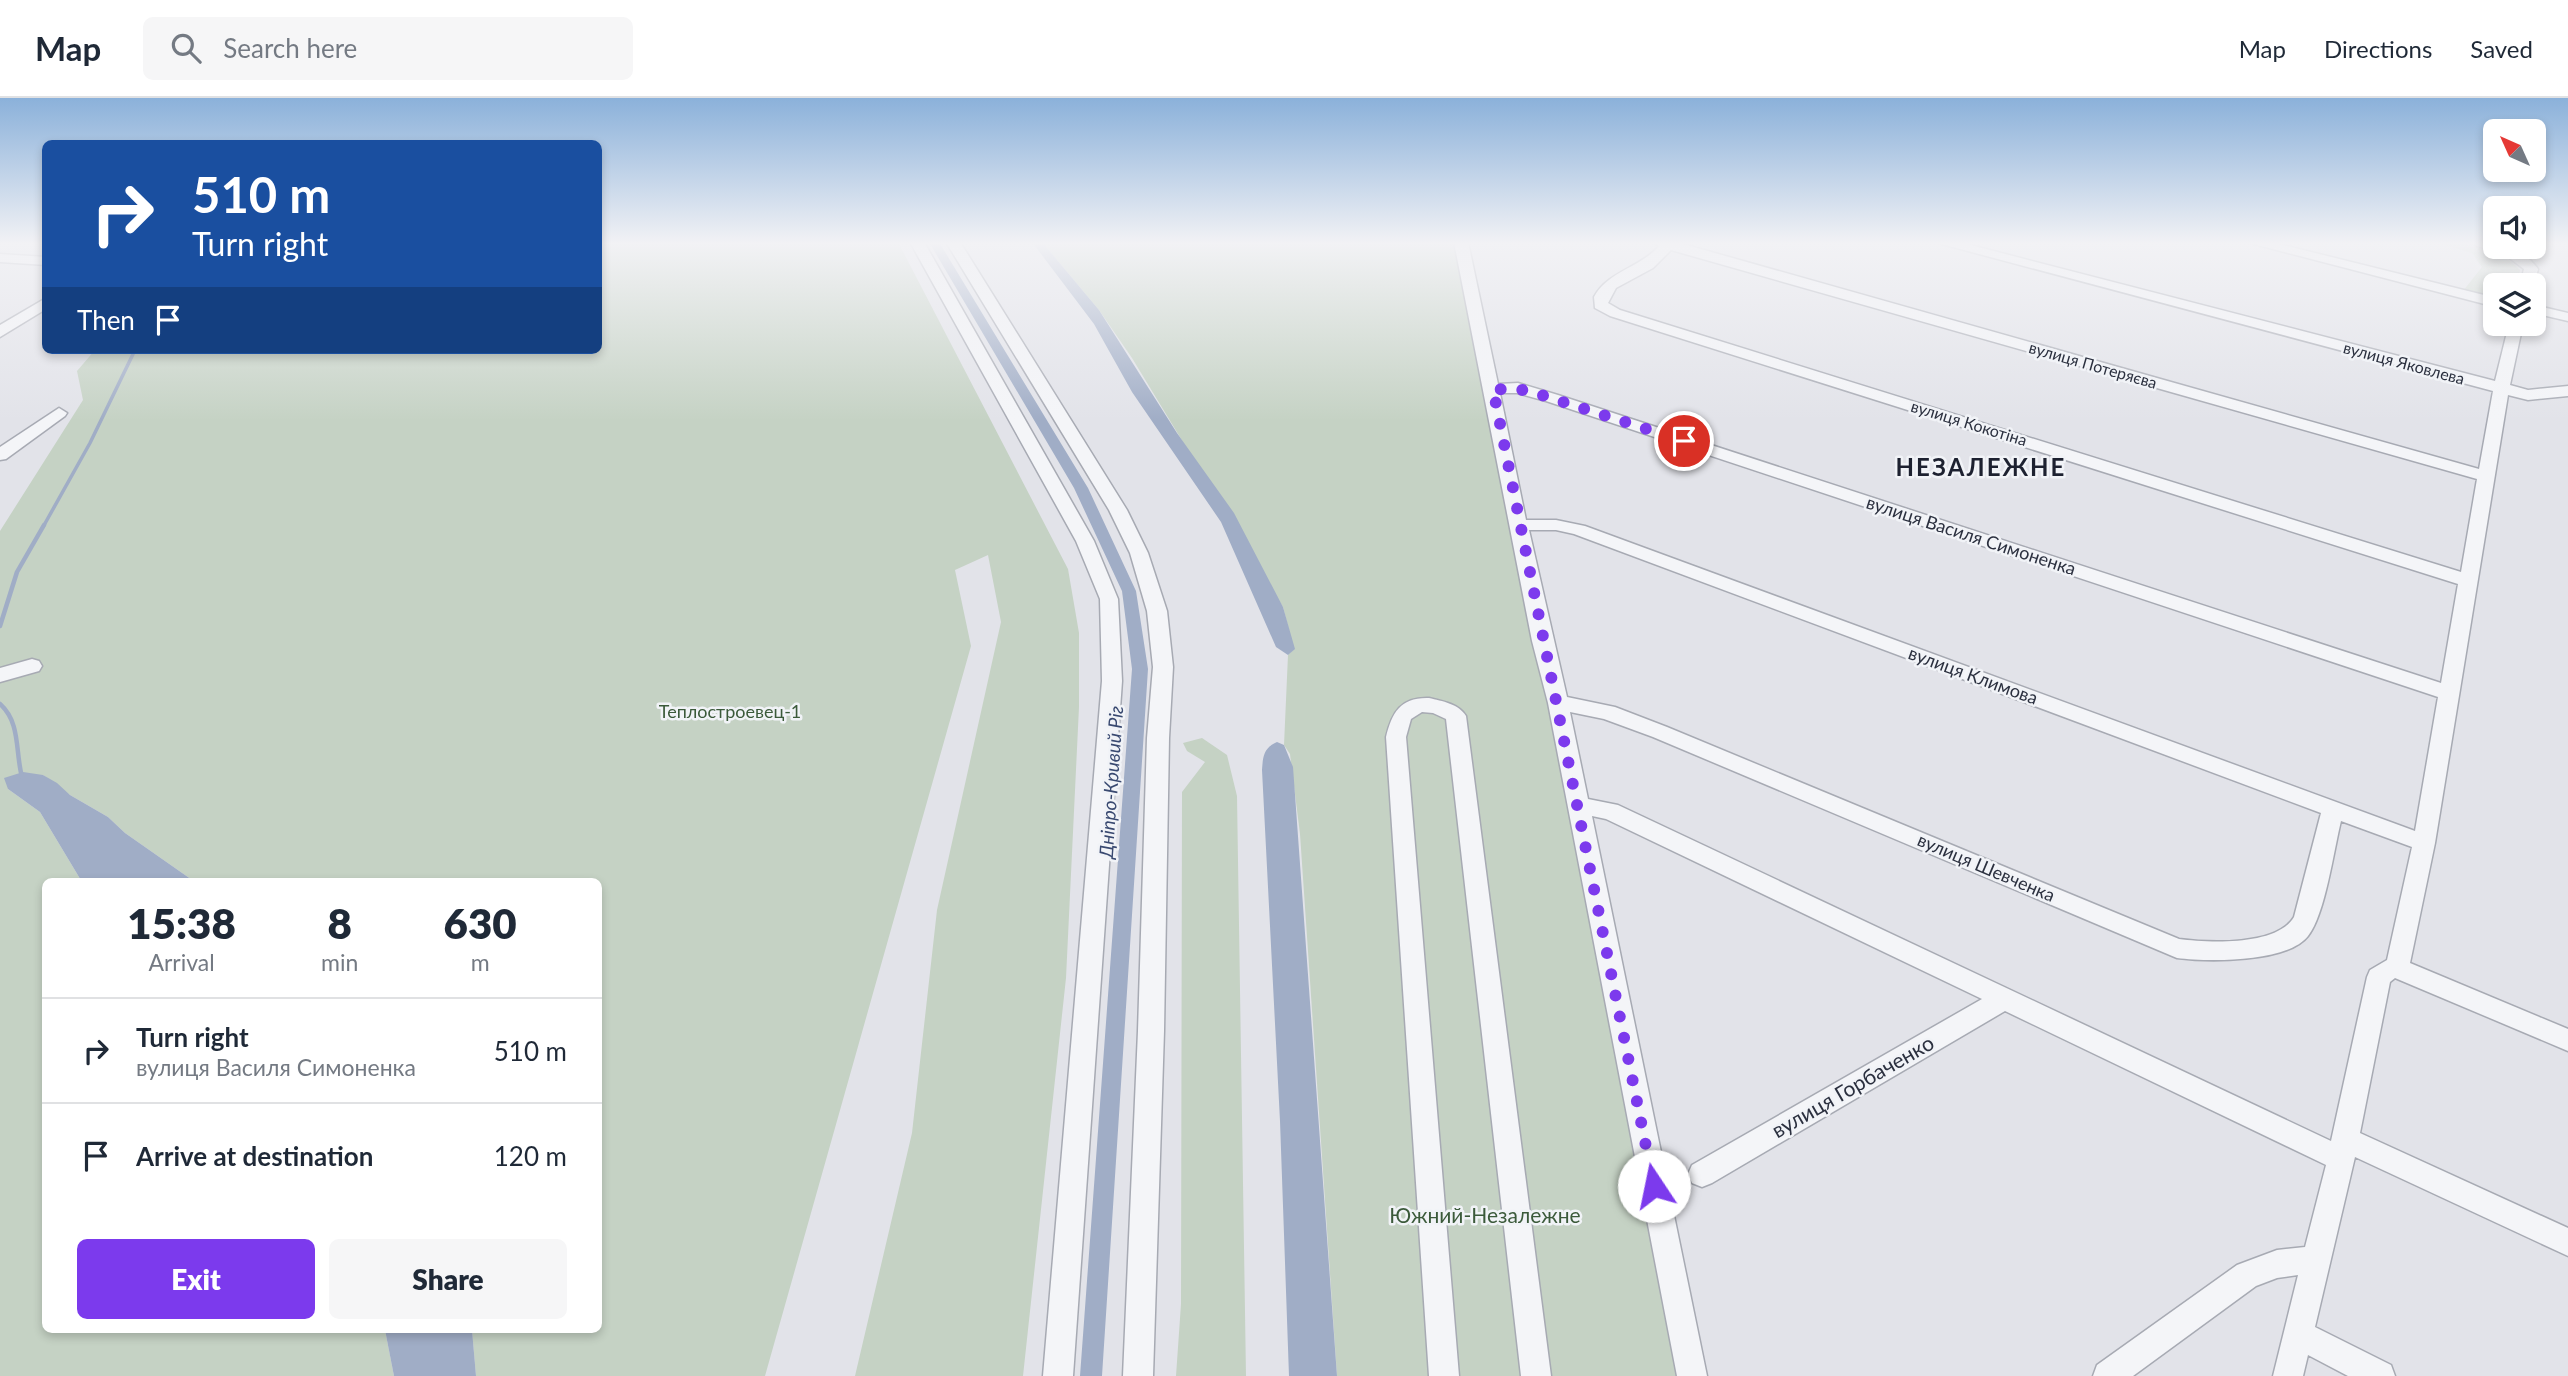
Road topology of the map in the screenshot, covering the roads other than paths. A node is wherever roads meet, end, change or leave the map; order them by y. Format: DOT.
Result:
graph roads {
  1 [pos="951,302"];
  2 [pos="990,302"];
  3 [pos="1474,302"];
  4 [pos="1601,302"];
  5 [pos="1867,302"];
  6 [pos="2170,302"];
  7 [pos="42,305"];
  8 [pos="2546,312"];
  9 [pos="2568,317"];
  10 [pos="0,332"];
  11 [pos="2513,336"];
  12 [pos="2501,388"];
  13 [pos="1493,389"];
  14 [pos="2568,391"];
  15 [pos="59,413"];
  16 [pos="0,456"];
  17 [pos="2486,476"];
  18 [pos="1520,525"];
  19 [pos="2469,581"];
  20 [pos="32,666"];
  21 [pos="0,675"];
  22 [pos="2448,693"];
  23 [pos="1558,703"];
  24 [pos="1578,806"];
  25 [pos="2333,810"];
  26 [pos="2424,843"];
  27 [pos="2397,968"];
  28 [pos="2004,999"];
  29 [pos="2568,1040"];
  30 [pos="2343,1149"];
  31 [pos="1702,1174"];
  32 [pos="2568,1242"];
  33 [pos="2317,1259"];
  34 [pos="2298,1334"];
  35 [pos="1058,1376"];
  36 [pos="1138,1376"];
  37 [pos="1444,1376"];
  38 [pos="1536,1376"];
  39 [pos="1692,1376"];
  40 [pos="2108,1376"];
  41 [pos="2288,1376"];
  42 [pos="2380,1376"];
  1 -- 35 [label="street"];
  2 -- 36 [label="street"];
  3 -- 13 [label="street"];
  4 -- 19 [label="street, вулиця Кокотіна"];
  5 -- 17 [label="street, вулиця Потеряєва"];
  6 -- 12 [label="street, вулиця Яковлева"];
  7 -- 10 [label="street"];
  8 -- 9 [label="street"];
  11 -- 12 [label="street"];
  12 -- 14 [label="street, вулиця Яковлева"];
  12 -- 17 [label="street"];
  13 -- 18 [label="street"];
  13 -- 22 [label="street, вулиця Василя Симоненка"];
  15 -- 16 [label="street"];
  17 -- 19 [label="street"];
  18 -- 23 [label="street"];
  18 -- 25 [label="street, вулиця Климова"];
  19 -- 22 [label="street"];
  20 -- 21 [label="street"];
  22 -- 26 [label="street"];
  23 -- 24 [label="street"];
  23 -- 25 [label="street, вулиця Шевченка"];
  24 -- 28 [label="street"];
  24 -- 39 [label="street"];
  25 -- 26 [label="street, вулиця Климова"];
  26 -- 27 [label="street"];
  27 -- 29 [label="street"];
  27 -- 30 [label="street"];
  28 -- 30 [label="street"];
  28 -- 31 [label="street, вулиця Горбаченко"];
  30 -- 32 [label="street"];
  30 -- 33 [label="street"];
  33 -- 34 [label="street"];
  33 -- 40 [label="street"];
  34 -- 41 [label="street"];
  34 -- 42 [label="street"];
  37 -- 38 [label="street"];
}
